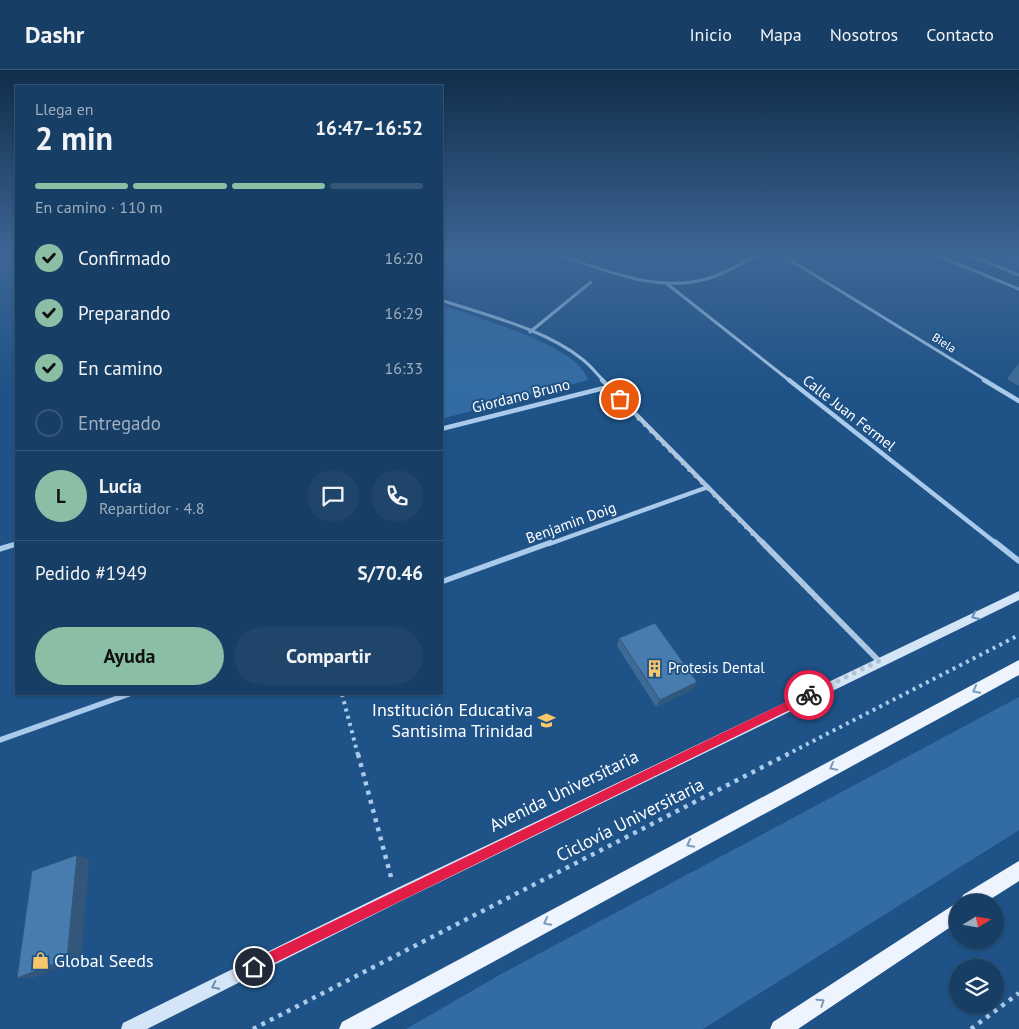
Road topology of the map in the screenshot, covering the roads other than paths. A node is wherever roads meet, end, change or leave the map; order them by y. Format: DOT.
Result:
graph roads {
  1 [pos="569,300"];
  2 [pos="687,300"];
  3 [pos="855,300"];
  4 [pos="443,301"];
  5 [pos="530,332"];
  6 [pos="608,387"];
  7 [pos="1019,401"];
  8 [pos="443,428"];
  9 [pos="708,488"];
  10 [pos="15,544"];
  11 [pos="0,549"];
  12 [pos="1019,561"];
  13 [pos="443,581"];
  14 [pos="1019,595"];
  15 [pos="879,661"];
  16 [pos="1019,667"];
  17 [pos="126,695"];
  18 [pos="0,740"];
  19 [pos="1019,870"];
  20 [pos="982,894"];
  21 [pos="949,917"];
  22 [pos="129,1029"];
  23 [pos="349,1029"];
  24 [pos="780,1029"];
  1 -- 5 [label="street"];
  2 -- 12 [label="street, Calle Juan Fermel"];
  3 -- 7 [label="street, Biela"];
  4 -- 5 [label="street"];
  5 -- 6 [label="street"];
  6 -- 8 [label="street, Giordano Bruno"];
  6 -- 9 [label="street"];
  9 -- 13 [label="street, Benjamin Doig"];
  9 -- 15 [label="street"];
  10 -- 11 [label="street"];
  14 -- 15 [label="main road, Avenida Universitaria, one-way"];
  15 -- 22 [label="main road, Avenida Universitaria, one-way"];
  16 -- 23 [label="main road, one-way"];
  17 -- 18 [label="street"];
  19 -- 20 [label="main road"];
  24 -- 21 [label="main road, one-way"];
}
